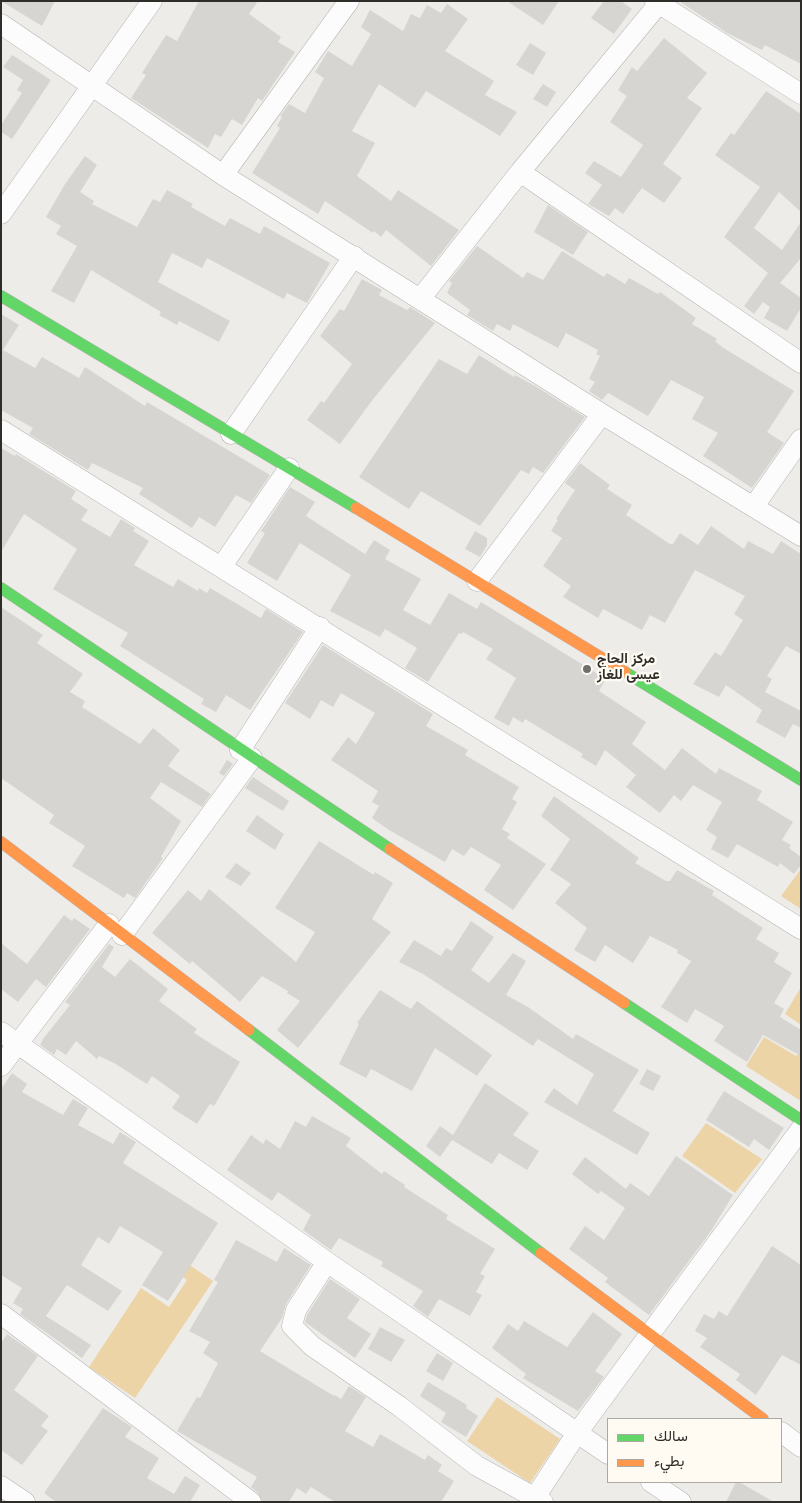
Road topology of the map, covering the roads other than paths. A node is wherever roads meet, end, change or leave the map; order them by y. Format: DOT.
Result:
graph roads {
  1 [pos="152,1"];
  2 [pos="349,1"];
  3 [pos="658,2"];
  4 [pos="1,24"];
  5 [pos="93,85"];
  6 [pos="801,94"];
  7 [pos="520,172"];
  8 [pos="223,175"];
  9 [pos="1,214"];
  10 [pos="354,256"];
  11 [pos="1,296"];
  12 [pos="420,299"];
  13 [pos="801,363"];
  14 [pos="602,414"];
  15 [pos="1,430"];
  16 [pos="231,434"];
  17 [pos="801,439"];
  18 [pos="289,468"];
  19 [pos="754,506"];
  20 [pos="801,536"];
  21 [pos="222,566"];
  22 [pos="477,580"];
  23 [pos="1,588"];
  24 [pos="320,626"];
  25 [pos="246,754"];
  26 [pos="801,780"];
  27 [pos="1,842"];
  28 [pos="797,919"];
  29 [pos="115,929"];
  30 [pos="9,1038"];
  31 [pos="1,1066"];
  32 [pos="801,1120"];
  33 [pos="801,1129"];
  34 [pos="327,1262"];
  35 [pos="1,1314"];
  36 [pos="649,1335"];
  37 [pos="762,1418"];
  38 [pos="577,1433"];
  39 [pos="782,1433"];
  40 [pos="801,1447"];
  41 [pos="607,1453"];
  42 [pos="652,1483"];
  43 [pos="1,1486"];
  44 [pos="536,1500"];
  45 [pos="25,1502"];
  46 [pos="251,1502"];
  47 [pos="681,1502"];
  1 -- 5 [label="street"];
  2 -- 8 [label="street"];
  3 -- 6 [label="street"];
  3 -- 7 [label="street"];
  4 -- 5 [label="street"];
  5 -- 8 [label="street"];
  5 -- 9 [label="street"];
  7 -- 12 [label="street"];
  7 -- 13 [label="street"];
  8 -- 10 [label="street"];
  10 -- 12 [label="street"];
  10 -- 16 [label="street"];
  11 -- 16 [label="street"];
  12 -- 14 [label="street"];
  14 -- 19 [label="street"];
  14 -- 22 [label="street"];
  15 -- 21 [label="street"];
  16 -- 18 [label="street"];
  17 -- 19 [label="street"];
  18 -- 21 [label="street"];
  18 -- 22 [label="street"];
  19 -- 20 [label="street"];
  21 -- 24 [label="street"];
  22 -- 26 [label="street"];
  23 -- 25 [label="street"];
  24 -- 25 [label="street"];
  24 -- 28 [label="street"];
  25 -- 29 [label="street"];
  25 -- 32 [label="street"];
  27 -- 29 [label="street"];
  29 -- 30 [label="street"];
  29 -- 36 [label="street"];
  30 -- 31 [label="street"];
  30 -- 34 [label="street"];
  33 -- 36 [label="street"];
  34 -- 38 [label="street"];
  34 -- 44 [label="street"];
  35 -- 46 [label="street"];
  36 -- 37 [label="street"];
  36 -- 38 [label="street"];
  38 -- 41 [label="street"];
  38 -- 44 [label="street"];
  39 -- 40 [label="street"];
  42 -- 47 [label="street"];
  43 -- 45 [label="street"];
}
